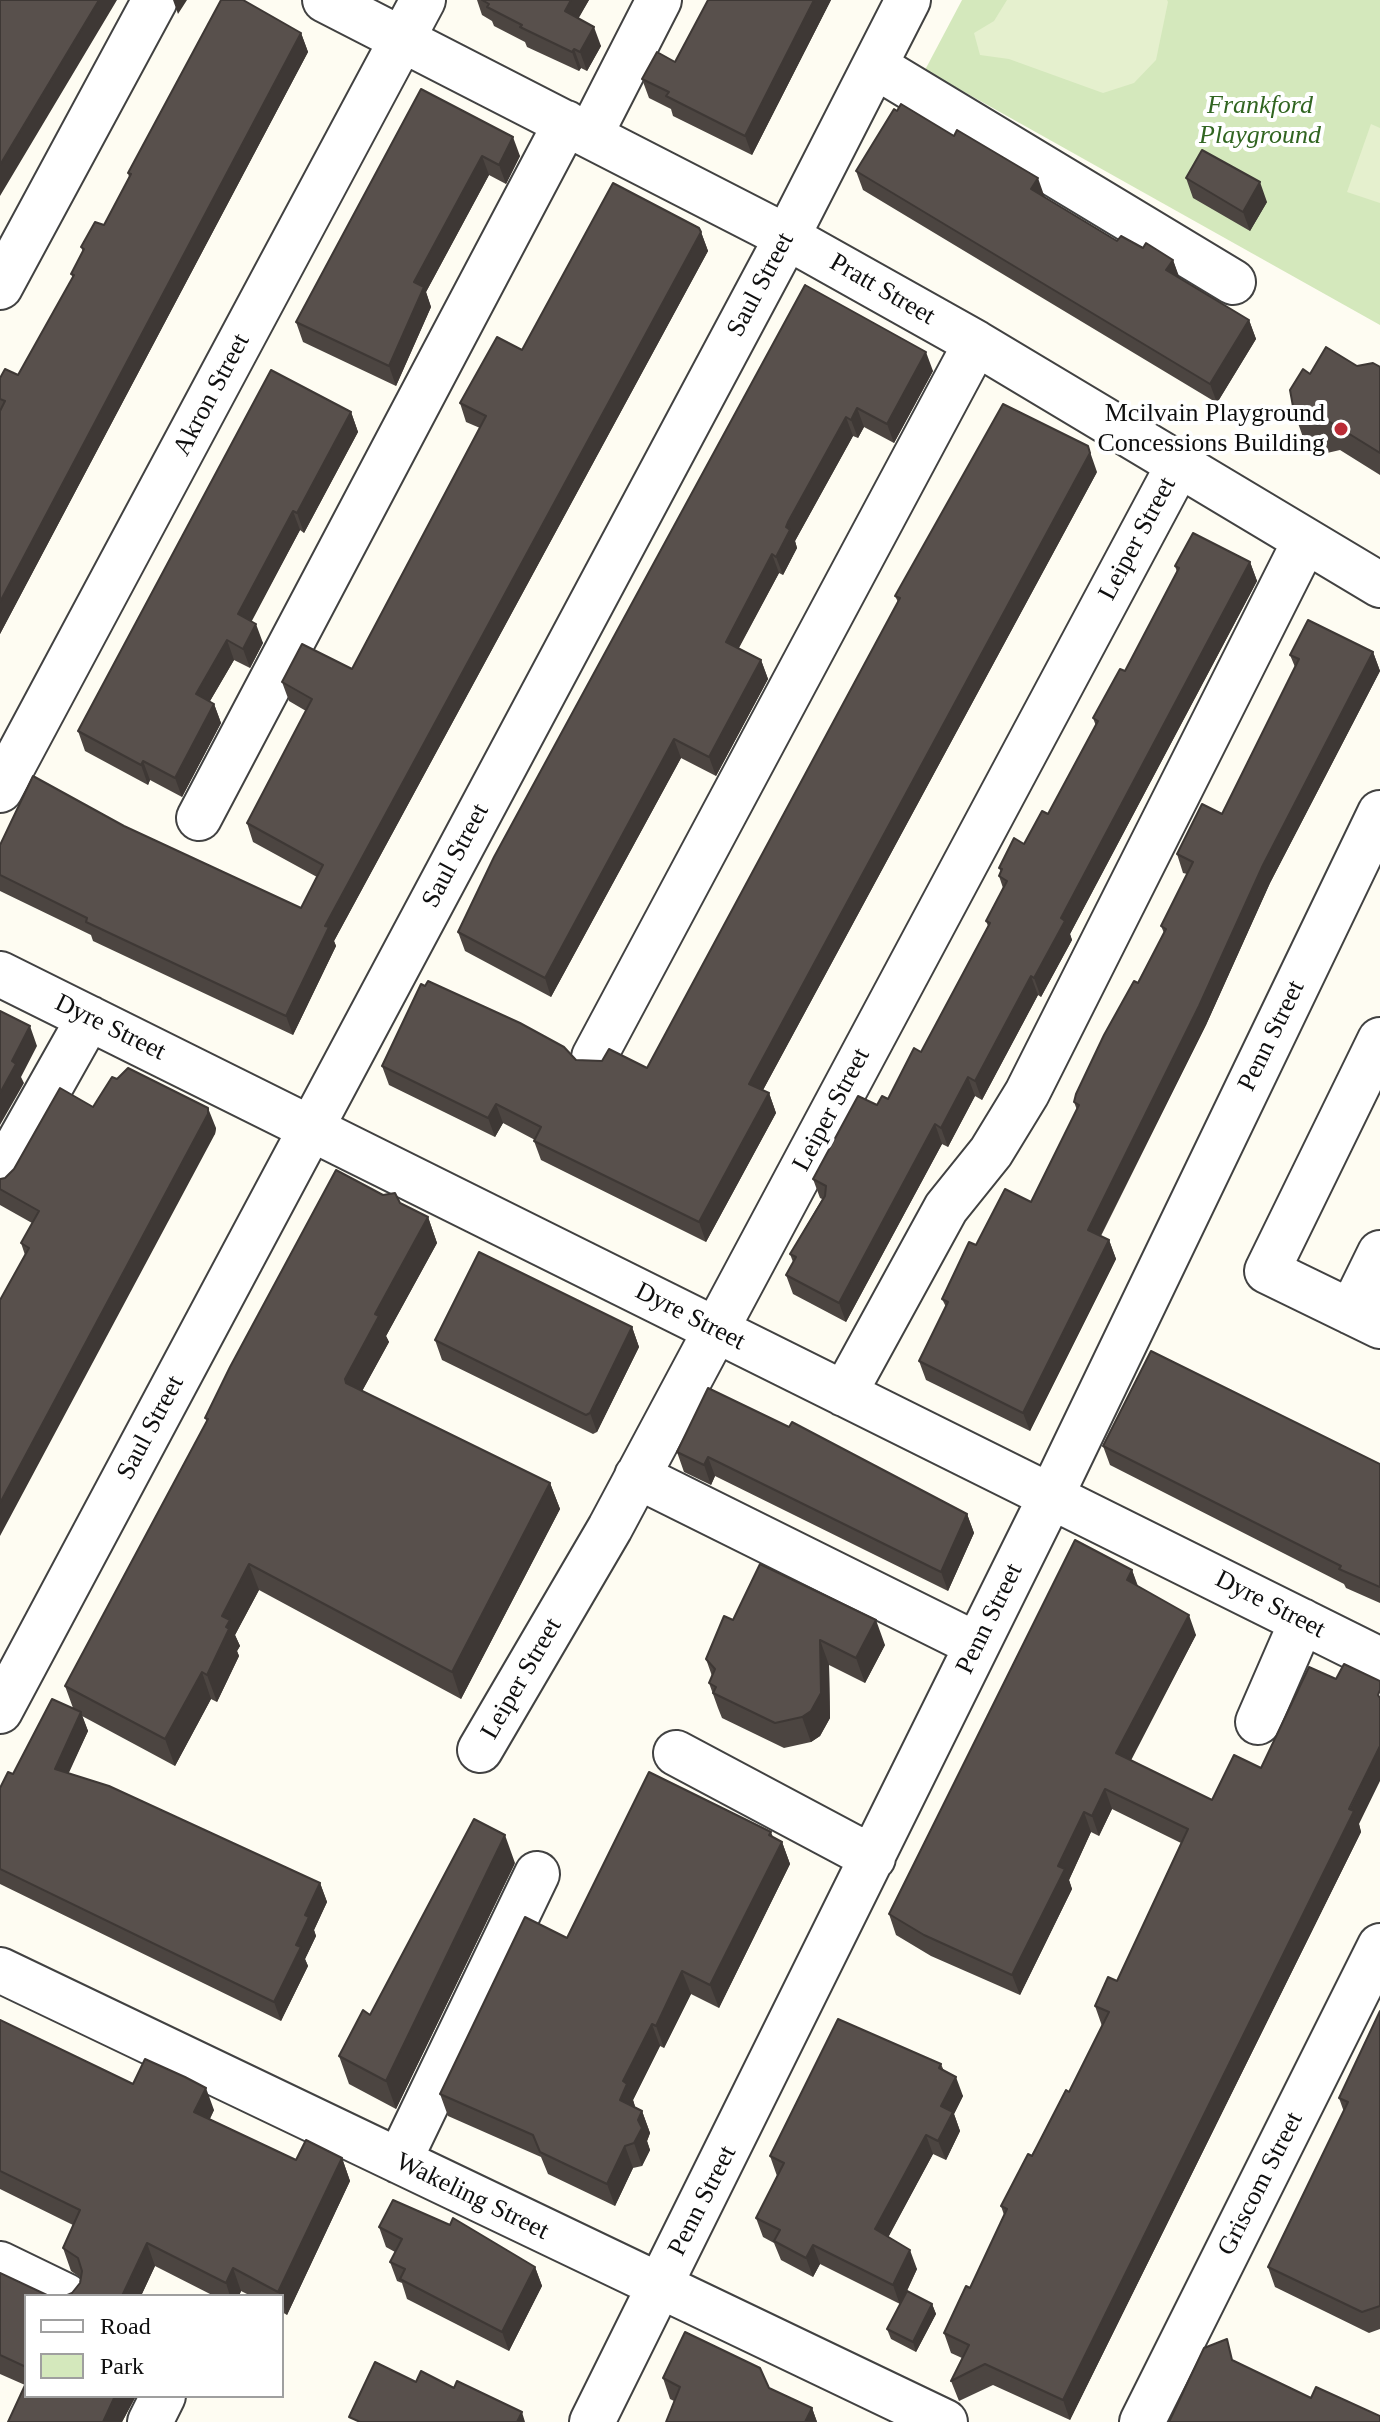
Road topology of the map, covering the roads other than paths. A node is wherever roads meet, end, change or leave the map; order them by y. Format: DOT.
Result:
graph roads {
  1 [pos="155,0"];
  2 [pos="325,0"];
  3 [pos="423,0"];
  4 [pos="659,0"];
  5 [pos="908,0"];
  6 [pos="402,39"];
  7 [pos="875,66"];
  8 [pos="578,129"];
  9 [pos="787,237"];
  10 [pos="1233,282"];
  11 [pos="0,287"];
  12 [pos="976,343"];
  13 [pos="1178,466"];
  14 [pos="1305,541"];
  15 [pos="1380,585"];
  16 [pos="0,790"];
  17 [pos="1380,813"];
  18 [pos="199,818"];
  19 [pos="0,974"];
  20 [pos="89,1018"];
  21 [pos="1380,1040"];
  22 [pos="594,1057"];
  23 [pos="311,1128"];
  24 [pos="0,1176"];
  25 [pos="1380,1253"];
  26 [pos="1366,1319"];
  27 [pos="714,1330"];
  28 [pos="844,1394"];
  29 [pos="637,1476"];
  30 [pos="1051,1496"];
  31 [pos="1302,1621"];
  32 [pos="977,1645"];
  33 [pos="1380,1660"];
  34 [pos="0,1711"];
  35 [pos="1258,1722"];
  36 [pos="480,1750"];
  37 [pos="676,1753"];
  38 [pos="873,1858"];
  39 [pos="537,1874"];
  40 [pos="1380,1946"];
  41 [pos="0,1970"];
  42 [pos="399,2161"];
  43 [pos="0,2264"];
  44 [pos="661,2283"];
  45 [pos="62,2294"];
  46 [pos="162,2398"];
  47 [pos="150,2422"];
  48 [pos="592,2422"];
  49 [pos="945,2422"];
  50 [pos="1142,2422"];
  1 -- 11 [label="street"];
  2 -- 6 [label="street, Pratt Street"];
  3 -- 6 [label="street, Akron Street"];
  4 -- 8 [label="street"];
  5 -- 7 [label="street, Saul Street"];
  6 -- 8 [label="street, Pratt Street"];
  6 -- 16 [label="street, Akron Street"];
  7 -- 9 [label="street, Saul Street"];
  7 -- 10 [label="street"];
  8 -- 9 [label="street, Pratt Street"];
  8 -- 18 [label="street"];
  9 -- 12 [label="street, Pratt Street"];
  9 -- 23 [label="street, Saul Street"];
  12 -- 13 [label="street, Pratt Street"];
  12 -- 22 [label="street"];
  13 -- 14 [label="street, Pratt Street"];
  13 -- 27 [label="street, Leiper Street"];
  14 -- 15 [label="street, Pratt Street"];
  14 -- 28 [label="street"];
  17 -- 30 [label="street, Penn Street"];
  19 -- 20 [label="street, Dyre Street"];
  20 -- 23 [label="street, Dyre Street"];
  20 -- 24 [label="street"];
  21 -- 26 [label="street"];
  23 -- 27 [label="street, Dyre Street"];
  23 -- 34 [label="street, Saul Street"];
  25 -- 26 [label="street"];
  27 -- 28 [label="street, Dyre Street"];
  27 -- 29 [label="street, Leiper Street"];
  28 -- 30 [label="street, Dyre Street"];
  29 -- 32 [label="street"];
  29 -- 36 [label="street, Leiper Street"];
  30 -- 31 [label="street, Dyre Street"];
  30 -- 32 [label="street, Penn Street"];
  31 -- 33 [label="street, Dyre Street"];
  31 -- 35 [label="street"];
  32 -- 38 [label="street, Penn Street"];
  37 -- 38 [label="street"];
  38 -- 44 [label="street, Penn Street"];
  39 -- 42 [label="street"];
  40 -- 50 [label="street, Griscom Street"];
  41 -- 42 [label="street, Wakeling Street"];
  42 -- 44 [label="street, Wakeling Street"];
  43 -- 45 [label="street"];
  44 -- 48 [label="street, Penn Street"];
  44 -- 49 [label="street, Wakeling Street"];
  46 -- 47 [label="street"];
}
